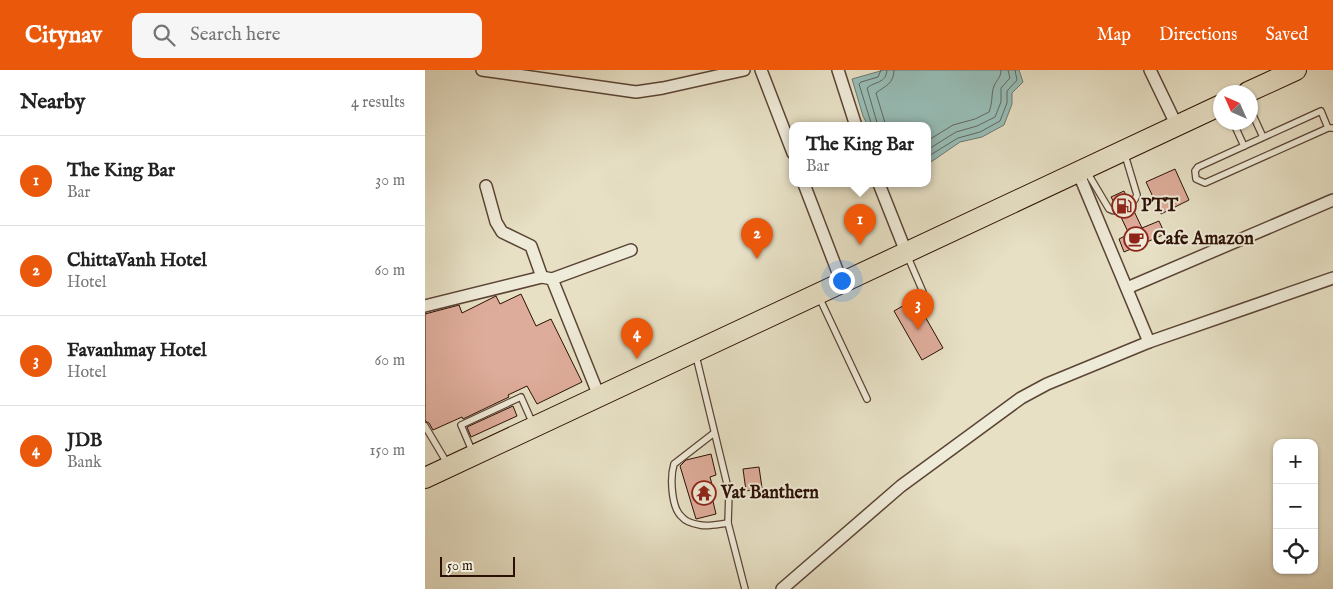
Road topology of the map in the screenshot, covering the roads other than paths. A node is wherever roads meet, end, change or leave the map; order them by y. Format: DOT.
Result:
graph roads {
  1 [pos="482,70"];
  2 [pos="743,70"];
  3 [pos="761,70"];
  4 [pos="838,70"];
  5 [pos="1150,70"];
  6 [pos="1296,70"];
  7 [pos="1258,87"];
  8 [pos="1213,109"];
  9 [pos="855,122"];
  10 [pos="1177,126"];
  11 [pos="1258,126"];
  12 [pos="1331,128"];
  13 [pos="1237,130"];
  14 [pos="1263,137"];
  15 [pos="789,143"];
  16 [pos="1244,146"];
  17 [pos="1123,151"];
  18 [pos="1082,170"];
  19 [pos="487,186"];
  20 [pos="805,187"];
  21 [pos="880,187"];
  22 [pos="1333,200"];
  23 [pos="631,250"];
  24 [pos="906,252"];
  25 [pos="547,278"];
  26 [pos="1333,278"];
  27 [pos="842,283"];
  28 [pos="1127,288"];
  29 [pos="923,292"];
  30 [pos="818,294"];
  31 [pos="425,306"];
  32 [pos="1149,342"];
  33 [pos="695,351"];
  34 [pos="599,396"];
  35 [pos="867,399"];
  36 [pos="425,426"];
  37 [pos="534,427"];
  38 [pos="714,433"];
  39 [pos="474,455"];
  40 [pos="449,467"];
  41 [pos="425,478"];
  42 [pos="728,523"];
  43 [pos="745,589"];
  44 [pos="782,589"];
  1 -- 2 [label="street"];
  3 -- 15 [label="street"];
  4 -- 9 [label="street"];
  5 -- 10 [label="street"];
  6 -- 7 [label="highway"];
  8 -- 10 [label="highway"];
  10 -- 17 [label="highway"];
  11 -- 14 [label="lane"];
  12 -- 14 [label="lane"];
  12 -- 16 [label="lane"];
  13 -- 16 [label="lane"];
  14 -- 16 [label="lane"];
  17 -- 18 [label="highway"];
  17 -- 18 [label="lane"];
  18 -- 24 [label="highway"];
  18 -- 28 [label="street"];
  19 -- 25 [label="street"];
  20 -- 27 [label="street"];
  21 -- 24 [label="street"];
  22 -- 28 [label="street"];
  23 -- 25 [label="street"];
  24 -- 27 [label="highway"];
  24 -- 29 [label="lane"];
  25 -- 31 [label="street"];
  25 -- 34 [label="street"];
  26 -- 32 [label="street"];
  27 -- 30 [label="highway"];
  28 -- 32 [label="street"];
  30 -- 33 [label="highway"];
  30 -- 35 [label="lane"];
  32 -- 44 [label="street"];
  33 -- 34 [label="highway"];
  33 -- 38 [label="lane"];
  34 -- 37 [label="highway"];
  36 -- 40 [label="lane"];
  37 -- 39 [label="highway"];
  37 -- 39 [label="lane"];
  38 -- 42 [label="lane"];
  38 -- 42 [label="lane"];
  39 -- 40 [label="highway"];
  40 -- 41 [label="highway"];
  42 -- 43 [label="lane"];
}
